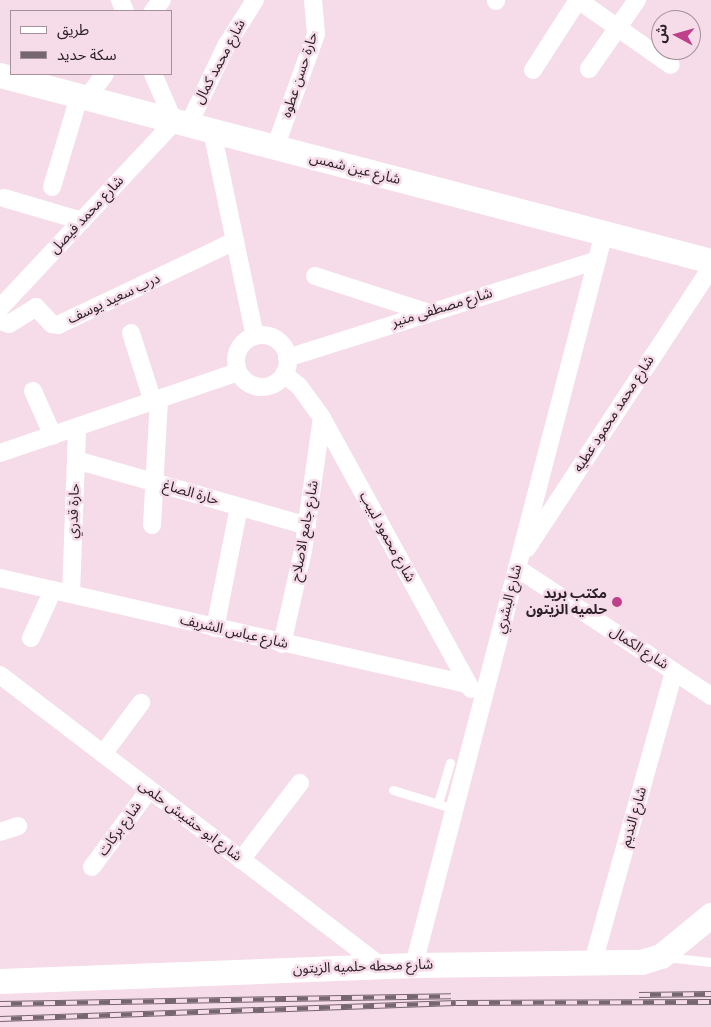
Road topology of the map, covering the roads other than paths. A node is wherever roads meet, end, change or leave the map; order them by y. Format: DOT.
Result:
graph roads {
  1 [pos="162,0"];
  2 [pos="255,0"];
  3 [pos="313,0"];
  4 [pos="578,0"];
  5 [pos="637,0"];
  6 [pos="154,10"];
  7 [pos="618,28"];
  8 [pos="671,65"];
  9 [pos="589,69"];
  10 [pos="533,70"];
  11 [pos="0,75"];
  12 [pos="104,75"];
  13 [pos="154,75"];
  14 [pos="82,98"];
  15 [pos="191,126"];
  16 [pos="275,148"];
  17 [pos="52,187"];
  18 [pos="4,198"];
  19 [pos="82,221"];
  20 [pos="604,233"];
  21 [pos="235,241"];
  22 [pos="597,260"];
  23 [pos="711,261"];
  24 [pos="711,268"];
  25 [pos="315,276"];
  26 [pos="0,308"];
  27 [pos="426,312"];
  28 [pos="0,321"];
  29 [pos="131,332"];
  30 [pos="254,336"];
  31 [pos="286,366"];
  32 [pos="238,372"];
  33 [pos="34,391"];
  34 [pos="156,400"];
  35 [pos="322,418"];
  36 [pos="77,428"];
  37 [pos="53,436"];
  38 [pos="0,453"];
  39 [pos="76,460"];
  40 [pos="154,483"];
  41 [pos="239,507"];
  42 [pos="152,525"];
  43 [pos="307,526"];
  44 [pos="518,564"];
  45 [pos="0,578"];
  46 [pos="53,590"];
  47 [pos="71,594"];
  48 [pos="215,628"];
  49 [pos="31,638"];
  50 [pos="282,644"];
  51 [pos="674,672"];
  52 [pos="0,675"];
  53 [pos="468,684"];
  54 [pos="711,696"];
  55 [pos="141,703"];
  56 [pos="481,707"];
  57 [pos="103,754"];
  58 [pos="450,762"];
  59 [pos="300,783"];
  60 [pos="149,790"];
  61 [pos="393,790"];
  62 [pos="446,806"];
  63 [pos="18,826"];
  64 [pos="0,832"];
  65 [pos="240,860"];
  66 [pos="92,867"];
  67 [pos="711,914"];
  68 [pos="661,956"];
  69 [pos="593,962"];
  70 [pos="711,962"];
  71 [pos="414,965"];
  72 [pos="380,966"];
  73 [pos="0,981"];
  1 -- 6 [label="street"];
  2 -- 15 [label="street, شارع محمد كمال"];
  3 -- 16 [label="street, حارة حسن عطوه"];
  4 -- 7 [label="street"];
  4 -- 10 [label="street"];
  5 -- 7 [label="street"];
  7 -- 8 [label="street"];
  7 -- 9 [label="street"];
  11 -- 14 [label="street, شارع عين شمس"];
  12 -- 14 [label="street"];
  13 -- 15 [label="street"];
  14 -- 15 [label="street, شارع عين شمس"];
  14 -- 17 [label="street"];
  15 -- 16 [label="street, شارع عين شمس"];
  15 -- 19 [label="street, شارع محمد فيصل"];
  15 -- 21 [label="street"];
  16 -- 20 [label="street, شارع عين شمس"];
  18 -- 19 [label="street"];
  19 -- 26 [label="street, شارع محمد فيصل"];
  20 -- 22 [label="street, شارع البشري"];
  20 -- 23 [label="street, شارع عين شمس"];
  21 -- 28 [label="street, درب سعيد يوسف"];
  21 -- 30 [label="street"];
  22 -- 27 [label="street, شارع مصطفى منير"];
  22 -- 44 [label="street, شارع البشري"];
  24 -- 44 [label="street, شارع محمد محمود عطيه"];
  25 -- 27 [label="street"];
  27 -- 31 [label="street, شارع مصطفى منير"];
  29 -- 34 [label="street"];
  30 -- 31 [label="street"];
  30 -- 32 [label="street"];
  31 -- 32 [label="street"];
  31 -- 35 [label="street, شارع محمود لبيب"];
  32 -- 34 [label="street"];
  33 -- 37 [label="street"];
  34 -- 36 [label="street"];
  34 -- 40 [label="street"];
  35 -- 43 [label="street, شارع جامع الاصلاح"];
  35 -- 53 [label="street, شارع محمود لبيب"];
  36 -- 37 [label="street"];
  36 -- 39 [label="street, حارة قدري"];
  37 -- 38 [label="street"];
  39 -- 40 [label="street, حارة الصاغ"];
  39 -- 47 [label="street, حارة قدري"];
  40 -- 41 [label="street, حارة الصاغ"];
  40 -- 42 [label="street"];
  41 -- 43 [label="street, حارة الصاغ"];
  41 -- 48 [label="street"];
  43 -- 50 [label="street, شارع جامع الاصلاح"];
  44 -- 51 [label="street, شارع الكمال"];
  44 -- 56 [label="street, شارع البشري"];
  45 -- 46 [label="street, شارع عباس الشريف"];
  46 -- 47 [label="street, شارع عباس الشريف"];
  46 -- 49 [label="street"];
  47 -- 48 [label="street, شارع عباس الشريف"];
  48 -- 50 [label="street, شارع عباس الشريف"];
  50 -- 53 [label="street, شارع عباس الشريف"];
  51 -- 54 [label="street, شارع الكمال"];
  51 -- 69 [label="street, شارع النديم"];
  52 -- 57 [label="street, شارع ابو حشيش حلمى"];
  53 -- 56 [label="street, شارع محمود لبيب"];
  55 -- 57 [label="street"];
  56 -- 62 [label="street, شارع البشري"];
  57 -- 60 [label="street, شارع ابو حشيش حلمى"];
  58 -- 62 [label="lane"];
  59 -- 65 [label="street"];
  60 -- 65 [label="street, شارع ابو حشيش حلمى"];
  60 -- 66 [label="street, شارع بركات"];
  61 -- 62 [label="lane"];
  62 -- 71 [label="street, شارع البشري"];
  63 -- 64 [label="street"];
  65 -- 72 [label="street, شارع ابو حشيش حلمى"];
  67 -- 68 [label="street, شارع محطه حلميه الزيتون"];
  68 -- 69 [label="street, شارع محطه حلميه الزيتون"];
  68 -- 70 [label="lane"];
  69 -- 71 [label="street, شارع محطه حلميه الزيتون"];
  71 -- 72 [label="street, شارع محطه حلميه الزيتون"];
  72 -- 73 [label="street, شارع محطه حلميه الزيتون"];
}
